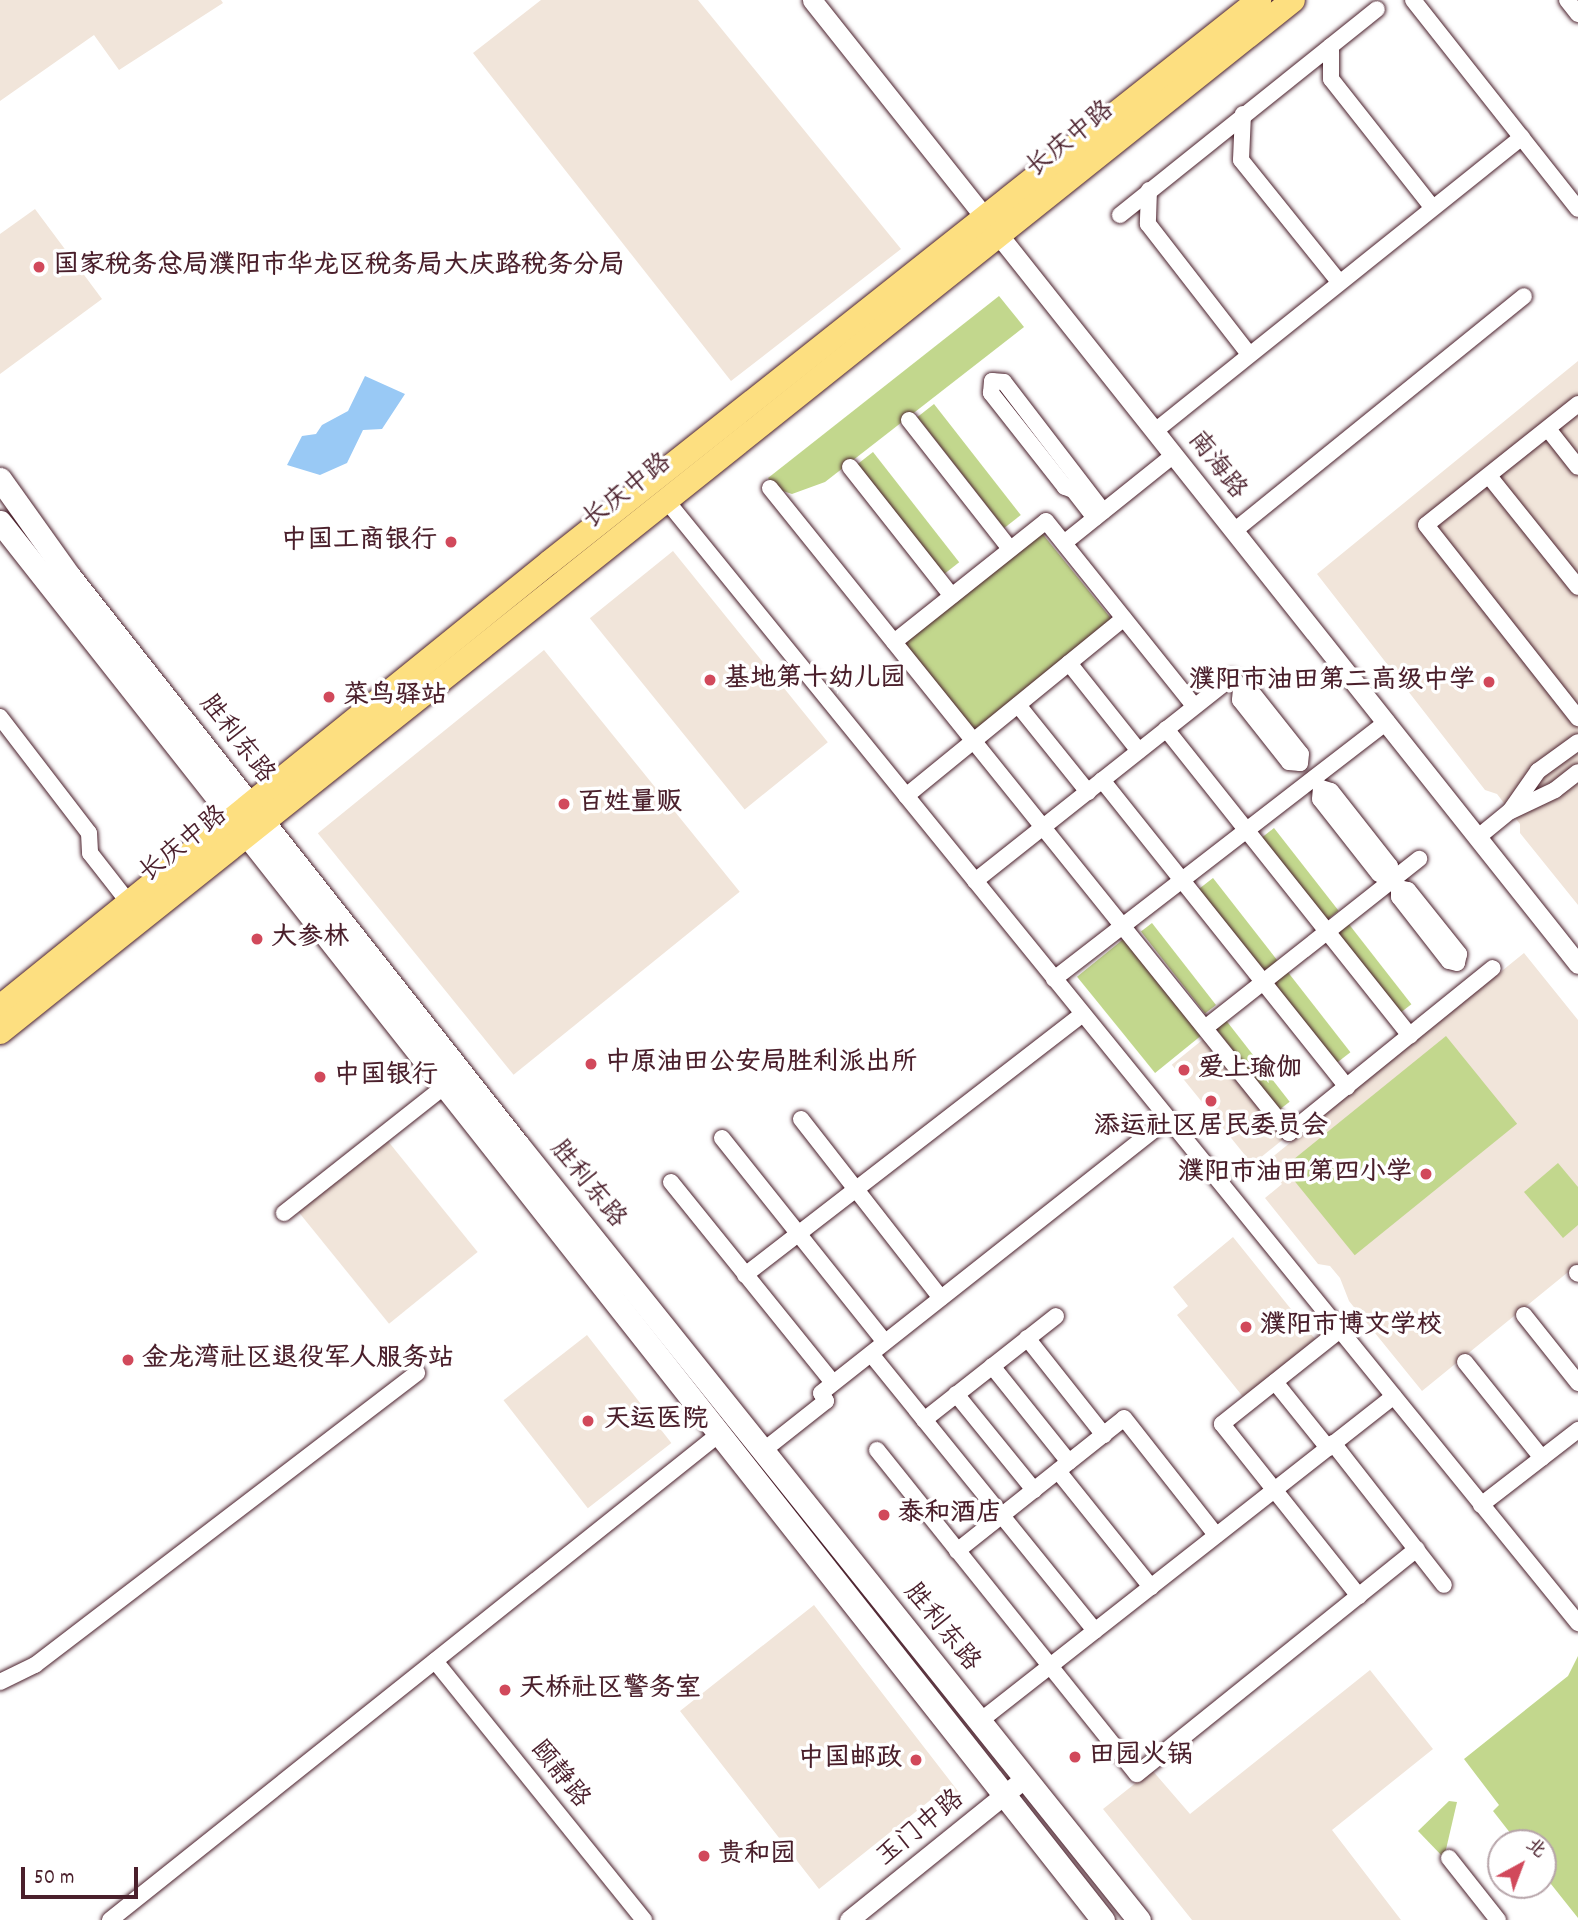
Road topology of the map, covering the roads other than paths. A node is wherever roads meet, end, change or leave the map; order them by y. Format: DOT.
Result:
graph roads {
  1 [pos="812,0"];
  2 [pos="1259,0"];
  3 [pos="1293,0"];
  4 [pos="1413,0"];
  5 [pos="1567,0"];
  6 [pos="1377,9"];
  7 [pos="1578,14"];
  8 [pos="1331,46"];
  9 [pos="1243,114"];
  10 [pos="1522,137"];
  11 [pos="1149,190"];
  12 [pos="1432,208"];
  13 [pos="1578,209"];
  14 [pos="1120,215"];
  15 [pos="992,227"];
  16 [pos="1339,282"];
  17 [pos="1524,296"];
  18 [pos="1249,354"];
  19 [pos="1578,404"];
  20 [pos="909,420"];
  21 [pos="1548,429"];
  22 [pos="1155,431"];
  23 [pos="1174,455"];
  24 [pos="850,467"];
  25 [pos="1578,467"];
  26 [pos="1489,476"];
  27 [pos="0,479"];
  28 [pos="1077,487"];
  29 [pos="770,488"];
  30 [pos="666,500"];
  31 [pos="1099,514"];
  32 [pos="0,522"];
  33 [pos="1234,531"];
  34 [pos="1064,543"];
  35 [pos="1010,550"];
  36 [pos="1578,587"];
  37 [pos="952,596"];
  38 [pos="1124,618"];
  39 [pos="894,642"];
  40 [pos="1069,663"];
  41 [pos="1018,705"];
  42 [pos="1194,706"];
  43 [pos="0,718"];
  44 [pos="1578,718"];
  45 [pos="1387,722"];
  46 [pos="1166,729"];
  47 [pos="974,741"];
  48 [pos="1578,742"];
  49 [pos="1139,751"];
  50 [pos="1578,772"];
  51 [pos="1102,780"];
  52 [pos="1317,784"];
  53 [pos="1088,792"];
  54 [pos="906,796"];
  55 [pos="1510,811"];
  56 [pos="248,820"];
  57 [pos="1043,827"];
  58 [pos="1246,830"];
  59 [pos="1478,838"];
  60 [pos="1419,859"];
  61 [pos="1181,879"];
  62 [pos="975,881"];
  63 [pos="1393,882"];
  64 [pos="129,903"];
  65 [pos="1122,926"];
  66 [pos="1327,932"];
  67 [pos="1578,964"];
  68 [pos="1493,968"];
  69 [pos="1055,979"];
  70 [pos="1263,982"];
  71 [pos="1474,984"];
  72 [pos="0,1007"];
  73 [pos="1083,1014"];
  74 [pos="1205,1028"];
  75 [pos="0,1032"];
  76 [pos="1410,1036"];
  77 [pos="1347,1087"];
  78 [pos="442,1088"];
  79 [pos="801,1119"];
  80 [pos="1168,1119"];
  81 [pos="722,1138"];
  82 [pos="671,1182"];
  83 [pos="854,1189"];
  84 [pos="284,1213"];
  85 [pos="798,1233"];
  86 [pos="745,1275"];
  87 [pos="941,1298"];
  88 [pos="1524,1315"];
  89 [pos="1056,1316"];
  90 [pos="1340,1330"];
  91 [pos="1027,1338"];
  92 [pos="885,1342"];
  93 [pos="871,1354"];
  94 [pos="1465,1362"];
  95 [pos="992,1366"];
  96 [pos="417,1373"];
  97 [pos="1275,1382"];
  98 [pos="1578,1383"];
  99 [pos="833,1384"];
  100 [pos="956,1394"];
  101 [pos="1394,1396"];
  102 [pos="924,1420"];
  103 [pos="1578,1430"];
  104 [pos="718,1434"];
  105 [pos="1104,1434"];
  106 [pos="1330,1445"];
  107 [pos="764,1450"];
  108 [pos="877,1450"];
  109 [pos="1542,1458"];
  110 [pos="1064,1466"];
  111 [pos="1034,1490"];
  112 [pos="1274,1490"];
  113 [pos="1482,1505"];
  114 [pos="1001,1516"];
  115 [pos="1216,1535"];
  116 [pos="1417,1549"];
  117 [pos="957,1551"];
  118 [pos="1444,1585"];
  119 [pos="1151,1587"];
  120 [pos="1359,1596"];
  121 [pos="1578,1623"];
  122 [pos="1095,1631"];
  123 [pos="435,1661"];
  124 [pos="1050,1666"];
  125 [pos="0,1682"];
  126 [pos="980,1721"];
  127 [pos="1025,1778"];
  128 [pos="1005,1795"];
  129 [pos="1449,1858"];
  130 [pos="110,1920"];
  131 [pos="644,1920"];
  132 [pos="849,1920"];
  133 [pos="1103,1920"];
  134 [pos="1139,1920"];
  135 [pos="1498,1920"];
  1 -- 15 [label="street, 南海路"];
  2 -- 15 [label="main road, 长庆中路"];
  3 -- 15 [label="main road, 长庆中路"];
  4 -- 10 [label="street"];
  5 -- 7 [label="street"];
  6 -- 8 [label="street"];
  8 -- 9 [label="street"];
  8 -- 12 [label="street"];
  9 -- 11 [label="street"];
  9 -- 16 [label="street"];
  10 -- 12 [label="street"];
  10 -- 13 [label="street"];
  11 -- 14 [label="street"];
  11 -- 18 [label="street"];
  12 -- 16 [label="street"];
  15 -- 22 [label="street, 南海路"];
  15 -- 30 [label="main road, 长庆中路"];
  15 -- 56 [label="main road, 长庆中路"];
  16 -- 18 [label="street"];
  17 -- 33 [label="street"];
  18 -- 22 [label="street"];
  19 -- 21 [label="street"];
  20 -- 35 [label="street"];
  21 -- 25 [label="street"];
  21 -- 26 [label="street"];
  22 -- 23 [label="street, 南海路"];
  23 -- 31 [label="street"];
  23 -- 33 [label="street, 南海路"];
  24 -- 37 [label="street"];
  26 -- 36 [label="street"];
  26 -- 44 [label="street"];
  27 -- 56 [label="main road, 胜利东路"];
  28 -- 28 [label="street"];
  28 -- 31 [label="street"];
  29 -- 39 [label="street"];
  30 -- 54 [label="street"];
  30 -- 56 [label="main road, 长庆中路"];
  31 -- 34 [label="street"];
  32 -- 56 [label="main road, 胜利东路"];
  33 -- 45 [label="street, 南海路"];
  34 -- 35 [label="street"];
  34 -- 38 [label="street"];
  35 -- 37 [label="street"];
  37 -- 39 [label="street"];
  38 -- 40 [label="street"];
  38 -- 42 [label="street"];
  39 -- 47 [label="street"];
  40 -- 41 [label="street"];
  40 -- 49 [label="street"];
  41 -- 47 [label="street"];
  41 -- 53 [label="street"];
  42 -- 46 [label="street"];
  42 -- 52 [label="street"];
  43 -- 64 [label="street"];
  45 -- 52 [label="street"];
  45 -- 59 [label="street, 南海路"];
  46 -- 49 [label="street"];
  46 -- 58 [label="street"];
  47 -- 54 [label="street"];
  47 -- 57 [label="street"];
  48 -- 55 [label="street"];
  49 -- 51 [label="street"];
  50 -- 55 [label="street"];
  51 -- 53 [label="street"];
  51 -- 61 [label="street"];
  52 -- 58 [label="street"];
  52 -- 63 [label="street"];
  53 -- 57 [label="street"];
  54 -- 62 [label="street"];
  55 -- 59 [label="street"];
  56 -- 64 [label="main road, 长庆中路"];
  56 -- 75 [label="main road, 长庆中路"];
  56 -- 78 [label="main road, 胜利东路"];
  56 -- 107 [label="main road, 胜利东路"];
  57 -- 62 [label="street"];
  57 -- 65 [label="street"];
  58 -- 61 [label="street"];
  58 -- 66 [label="street"];
  59 -- 67 [label="street, 南海路"];
  60 -- 63 [label="street"];
  61 -- 65 [label="street"];
  61 -- 70 [label="street"];
  62 -- 69 [label="street"];
  63 -- 66 [label="street"];
  63 -- 71 [label="street"];
  64 -- 72 [label="main road, 长庆中路"];
  65 -- 69 [label="street"];
  65 -- 74 [label="street"];
  66 -- 70 [label="street"];
  66 -- 76 [label="street"];
  68 -- 71 [label="street"];
  69 -- 73 [label="street"];
  70 -- 74 [label="street"];
  70 -- 77 [label="street"];
  71 -- 76 [label="street"];
  73 -- 80 [label="street"];
  73 -- 83 [label="street"];
  74 -- 77 [label="street"];
  76 -- 77 [label="street"];
  78 -- 84 [label="street"];
  78 -- 104 [label="main road, 胜利东路"];
  79 -- 83 [label="street"];
  80 -- 87 [label="street"];
  80 -- 90 [label="street"];
  81 -- 85 [label="street"];
  82 -- 86 [label="street"];
  83 -- 85 [label="street"];
  83 -- 87 [label="street"];
  85 -- 86 [label="street"];
  85 -- 92 [label="street"];
  86 -- 99 [label="street"];
  87 -- 92 [label="street"];
  88 -- 98 [label="street"];
  89 -- 91 [label="street"];
  90 -- 97 [label="street"];
  90 -- 101 [label="street"];
  91 -- 95 [label="street"];
  91 -- 105 [label="street"];
  92 -- 93 [label="street"];
  93 -- 99 [label="street"];
  93 -- 102 [label="street"];
  94 -- 109 [label="street"];
  95 -- 100 [label="street"];
  95 -- 110 [label="street"];
  96 -- 125 [label="street"];
  97 -- 106 [label="street"];
  97 -- 112 [label="street"];
  99 -- 107 [label="street"];
  100 -- 102 [label="street"];
  100 -- 111 [label="street"];
  101 -- 106 [label="street"];
  101 -- 113 [label="street"];
  102 -- 114 [label="street"];
  103 -- 109 [label="street"];
  104 -- 123 [label="street"];
  104 -- 128 [label="main road, 胜利东路"];
  105 -- 110 [label="street"];
  105 -- 115 [label="street"];
  106 -- 112 [label="street"];
  106 -- 116 [label="street"];
  107 -- 126 [label="main road, 胜利东路"];
  108 -- 117 [label="street"];
  109 -- 113 [label="street"];
  110 -- 111 [label="street"];
  110 -- 119 [label="street"];
  111 -- 114 [label="street"];
  112 -- 115 [label="street"];
  112 -- 120 [label="street"];
  113 -- 121 [label="street"];
  114 -- 117 [label="street"];
  114 -- 122 [label="street"];
  115 -- 119 [label="street"];
  116 -- 118 [label="street"];
  116 -- 120 [label="street"];
  117 -- 124 [label="street"];
  119 -- 122 [label="street"];
  120 -- 124 [label="street"];
  122 -- 124 [label="street"];
  123 -- 130 [label="street"];
  123 -- 131 [label="street, 颐静路"];
  124 -- 126 [label="street"];
  126 -- 127 [label="main road, 胜利东路"];
  127 -- 128 [label="street, 玉门中路"];
  127 -- 134 [label="main road, 胜利东路"];
  128 -- 132 [label="street, 玉门中路"];
  128 -- 133 [label="main road, 胜利东路"];
  129 -- 135 [label="street"];
}
